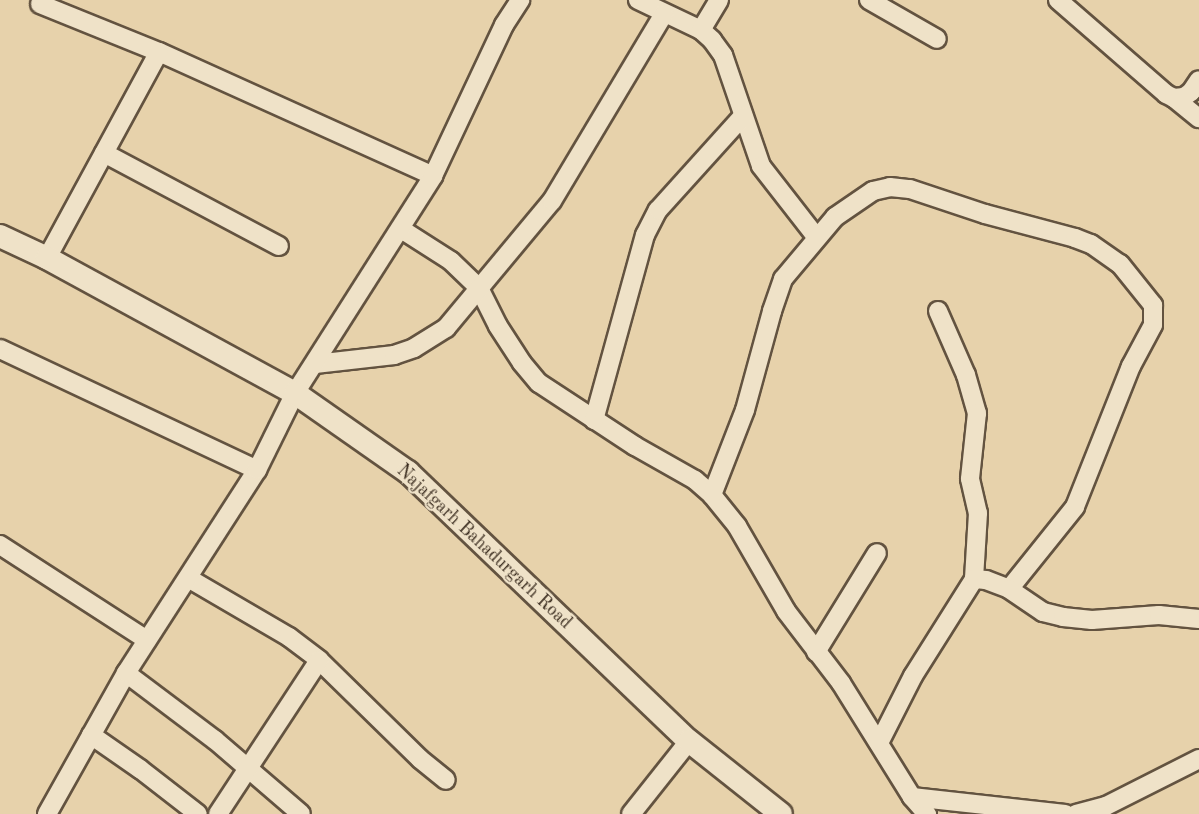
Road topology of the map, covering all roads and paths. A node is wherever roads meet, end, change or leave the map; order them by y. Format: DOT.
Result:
graph roads {
  1 [pos="520,0"];
  2 [pos="719,0"];
  3 [pos="869,0"];
  4 [pos="643,1"];
  5 [pos="1063,2"];
  6 [pos="40,4"];
  7 [pos="664,14"];
  8 [pos="701,30"];
  9 [pos="937,39"];
  10 [pos="159,52"];
  11 [pos="1199,80"];
  12 [pos="1174,99"];
  13 [pos="743,116"];
  14 [pos="1199,118"];
  15 [pos="104,153"];
  16 [pos="433,176"];
  17 [pos="401,229"];
  18 [pos="0,236"];
  19 [pos="816,238"];
  20 [pos="279,246"];
  21 [pos="46,258"];
  22 [pos="479,288"];
  23 [pos="938,311"];
  24 [pos="0,349"];
  25 [pos="315,364"];
  26 [pos="295,393"];
  27 [pos="594,420"];
  28 [pos="257,470"];
  29 [pos="712,495"];
  30 [pos="0,545"];
  31 [pos="877,553"];
  32 [pos="188,578"];
  33 [pos="974,579"];
  34 [pos="1009,589"];
  35 [pos="1199,619"];
  36 [pos="147,639"];
  37 [pos="816,652"];
  38 [pos="319,660"];
  39 [pos="126,673"];
  40 [pos="91,735"];
  41 [pos="689,741"];
  42 [pos="879,743"];
  43 [pos="1199,759"];
  44 [pos="248,769"];
  45 [pos="446,780"];
  46 [pos="912,797"];
  47 [pos="47,814"];
  48 [pos="198,814"];
  49 [pos="218,814"];
  50 [pos="302,814"];
  51 [pos="631,814"];
  52 [pos="781,814"];
  53 [pos="927,814"];
  54 [pos="1065,814"];
  55 [pos="1076,814"];
  1 -- 16 [label="street"];
  2 -- 8 [label="street"];
  3 -- 9 [label="street"];
  4 -- 7 [label="street"];
  5 -- 12 [label="street"];
  6 -- 10 [label="street"];
  7 -- 8 [label="street"];
  7 -- 22 [label="street"];
  8 -- 13 [label="street"];
  10 -- 15 [label="street"];
  10 -- 16 [label="street"];
  11 -- 12 [label="street"];
  12 -- 14 [label="street"];
  13 -- 19 [label="street"];
  13 -- 27 [label="street"];
  15 -- 20 [label="street"];
  15 -- 21 [label="street"];
  16 -- 17 [label="street"];
  17 -- 22 [label="street"];
  17 -- 25 [label="street"];
  18 -- 21 [label="street, Najafgarh Bahadurgarh Road"];
  19 -- 29 [label="street"];
  19 -- 34 [label="street"];
  21 -- 26 [label="street, Najafgarh Bahadurgarh Road"];
  22 -- 25 [label="street"];
  22 -- 27 [label="street"];
  23 -- 33 [label="street"];
  24 -- 28 [label="street"];
  25 -- 26 [label="street"];
  26 -- 28 [label="street"];
  26 -- 41 [label="street, Najafgarh Bahadurgarh Road"];
  27 -- 29 [label="street"];
  28 -- 32 [label="street"];
  29 -- 37 [label="street"];
  30 -- 36 [label="street"];
  31 -- 37 [label="street"];
  32 -- 36 [label="street"];
  32 -- 38 [label="street"];
  33 -- 34 [label="street"];
  33 -- 42 [label="street"];
  34 -- 35 [label="street"];
  36 -- 39 [label="street"];
  37 -- 42 [label="street"];
  38 -- 44 [label="street"];
  38 -- 45 [label="street"];
  39 -- 40 [label="street"];
  39 -- 44 [label="street"];
  40 -- 47 [label="street"];
  40 -- 48 [label="street"];
  41 -- 51 [label="street"];
  41 -- 52 [label="street, Najafgarh Bahadurgarh Road"];
  42 -- 46 [label="street"];
  43 -- 55 [label="street"];
  44 -- 49 [label="street"];
  44 -- 50 [label="street"];
  46 -- 53 [label="street"];
  46 -- 54 [label="street"];
}
